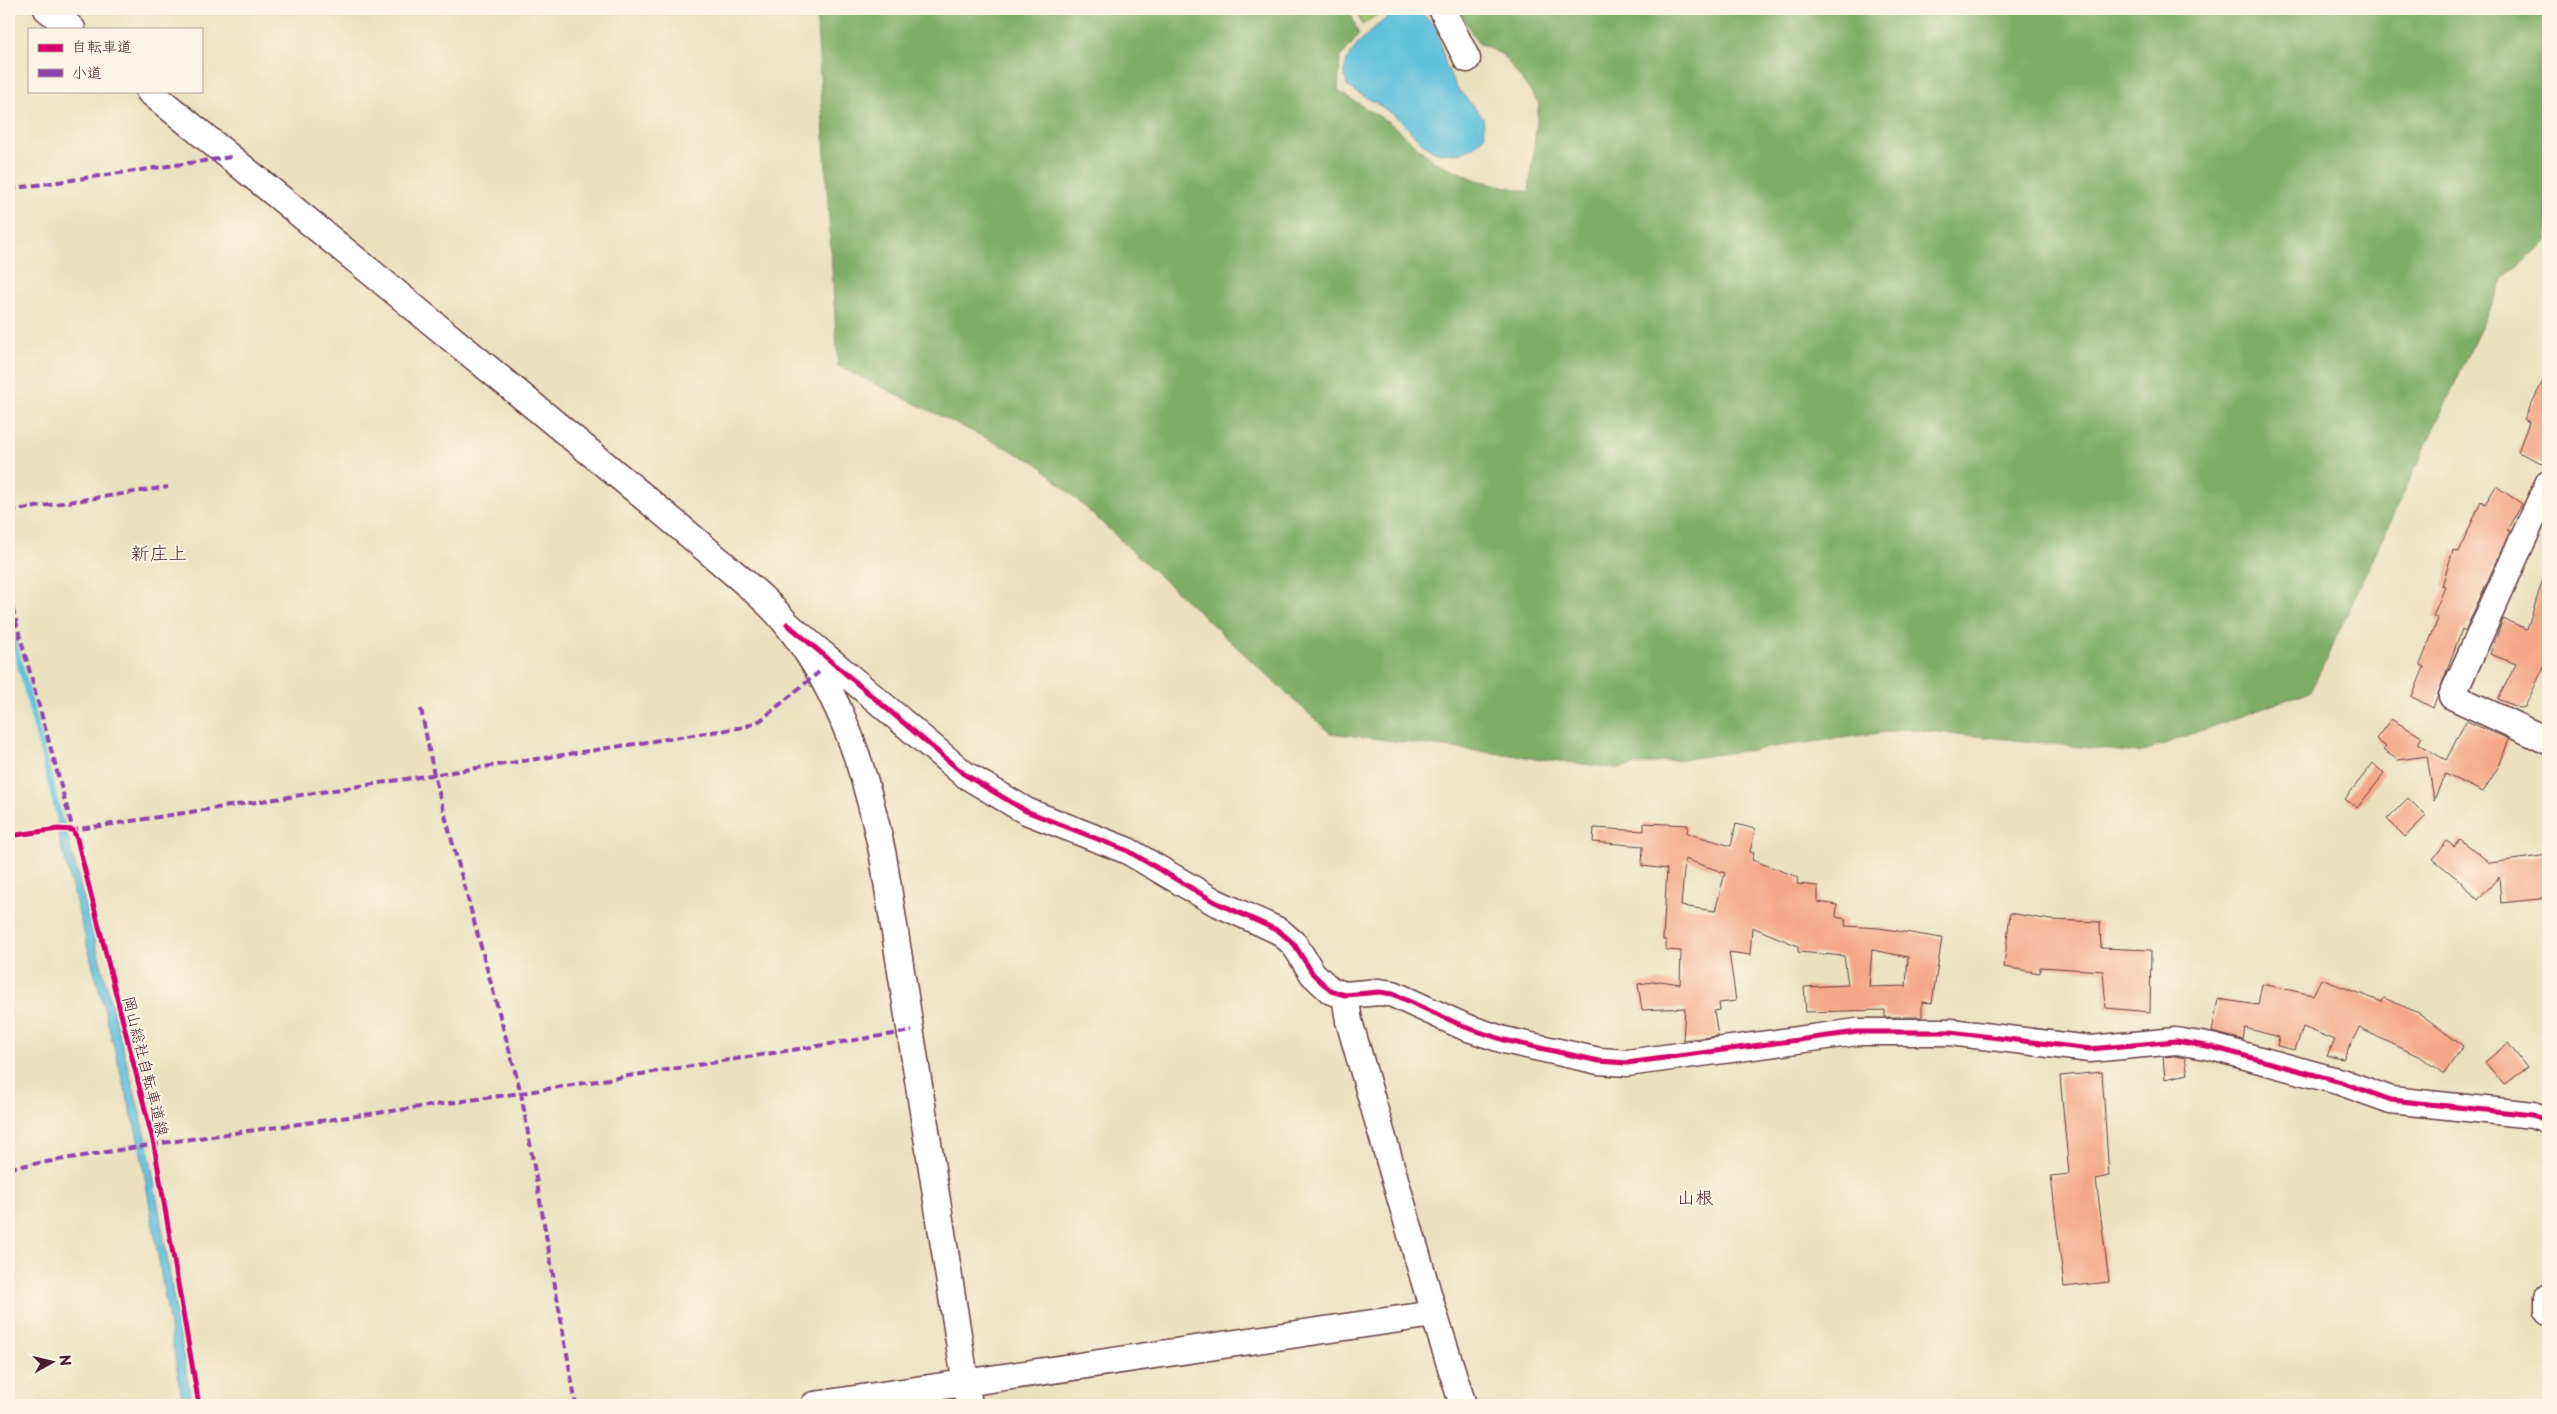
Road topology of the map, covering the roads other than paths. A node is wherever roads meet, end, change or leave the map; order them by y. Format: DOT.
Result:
graph roads {
  1 [pos="47,9"];
  2 [pos="1442,9"];
  3 [pos="71,28"];
  4 [pos="1467,59"];
  5 [pos="150,92"];
  6 [pos="2548,484"];
  7 [pos="787,624"];
  8 [pos="2548,741"];
  9 [pos="1345,995"];
  10 [pos="2548,1121"];
  11 [pos="2548,1297"];
  12 [pos="2548,1311"];
  13 [pos="1434,1314"];
  14 [pos="967,1394"];
  15 [pos="814,1405"];
  16 [pos="1463,1405"];
  1 -- 3 [label="street"];
  2 -- 4 [label="street"];
  5 -- 7 [label="street"];
  6 -- 8 [label="street"];
  7 -- 9 [label="street"];
  7 -- 14 [label="street"];
  9 -- 10 [label="street"];
  9 -- 13 [label="street"];
  11 -- 12 [label="street"];
  13 -- 14 [label="street"];
  13 -- 16 [label="street"];
  14 -- 15 [label="street"];
}
